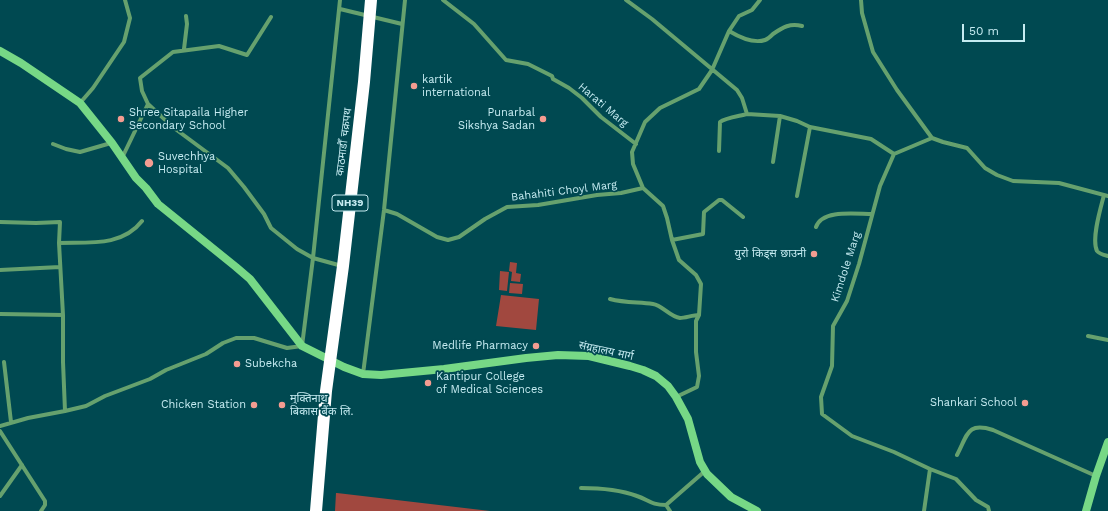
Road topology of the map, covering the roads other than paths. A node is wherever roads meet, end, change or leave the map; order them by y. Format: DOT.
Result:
graph roads {
  1 [pos="125,0"];
  2 [pos="340,0"];
  3 [pos="371,0"];
  4 [pos="405,0"];
  5 [pos="443,0"];
  6 [pos="626,0"];
  7 [pos="760,0"];
  8 [pos="861,0"];
  9 [pos="340,9"];
  10 [pos="186,16"];
  11 [pos="369,16"];
  12 [pos="271,17"];
  13 [pos="402,24"];
  14 [pos="802,26"];
  15 [pos="729,31"];
  16 [pos="184,49"];
  17 [pos="0,51"];
  18 [pos="712,70"];
  19 [pos="80,103"];
  20 [pos="148,104"];
  21 [pos="747,114"];
  22 [pos="780,116"];
  23 [pos="810,126"];
  24 [pos="932,138"];
  25 [pos="112,143"];
  26 [pos="53,144"];
  27 [pos="636,144"];
  28 [pos="719,151"];
  29 [pos="894,154"];
  30 [pos="122,158"];
  31 [pos="773,162"];
  32 [pos="643,188"];
  33 [pos="1106,195"];
  34 [pos="797,196"];
  35 [pos="384,210"];
  36 [pos="872,214"];
  37 [pos="743,217"];
  38 [pos="142,221"];
  39 [pos="0,222"];
  40 [pos="816,227"];
  41 [pos="672,240"];
  42 [pos="59,243"];
  43 [pos="1108,256"];
  44 [pos="313,258"];
  45 [pos="344,266"];
  46 [pos="60,267"];
  47 [pos="0,270"];
  48 [pos="610,298"];
  49 [pos="0,314"];
  50 [pos="64,315"];
  51 [pos="699,315"];
  52 [pos="1088,336"];
  53 [pos="1108,340"];
  54 [pos="302,346"];
  55 [pos="330,360"];
  56 [pos="4,362"];
  57 [pos="363,374"];
  58 [pos="676,397"];
  59 [pos="66,411"];
  60 [pos="11,422"];
  61 [pos="0,426"];
  62 [pos="0,431"];
  63 [pos="1108,442"];
  64 [pos="957,455"];
  65 [pos="22,465"];
  66 [pos="930,469"];
  67 [pos="705,471"];
  68 [pos="1096,476"];
  69 [pos="581,488"];
  70 [pos="0,496"];
  71 [pos="655,505"];
  72 [pos="666,505"];
  73 [pos="752,510"];
  74 [pos="41,511"];
  75 [pos="316,511"];
  76 [pos="653,511"];
  77 [pos="670,511"];
  78 [pos="924,511"];
  79 [pos="989,511"];
  80 [pos="1086,511"];
  1 -- 19 [label="street"];
  2 -- 9 [label="street"];
  3 -- 11 [label="highway, NH39"];
  4 -- 13 [label="street"];
  5 -- 27 [label="street, Harati Marg"];
  6 -- 18 [label="street"];
  7 -- 15 [label="street"];
  8 -- 24 [label="street"];
  9 -- 11 [label="street"];
  9 -- 44 [label="street"];
  10 -- 16 [label="street"];
  11 -- 13 [label="street"];
  11 -- 45 [label="highway, काठमाडाैँ चक्रपथ / NH39"];
  12 -- 16 [label="street"];
  13 -- 35 [label="street"];
  14 -- 15 [label="street"];
  15 -- 18 [label="street"];
  16 -- 20 [label="street"];
  17 -- 19 [label="main road"];
  18 -- 21 [label="street"];
  18 -- 27 [label="street"];
  19 -- 25 [label="main road"];
  20 -- 30 [label="street"];
  20 -- 44 [label="street"];
  21 -- 22 [label="street"];
  21 -- 28 [label="street"];
  22 -- 23 [label="street"];
  22 -- 31 [label="street"];
  23 -- 29 [label="street"];
  23 -- 34 [label="street"];
  24 -- 29 [label="street"];
  24 -- 33 [label="street"];
  25 -- 26 [label="street"];
  25 -- 30 [label="main road"];
  27 -- 32 [label="street"];
  29 -- 36 [label="street, Kimdole Marg"];
  30 -- 54 [label="main road"];
  32 -- 35 [label="street, Bahahiti Choyl Marg"];
  32 -- 41 [label="street"];
  33 -- 43 [label="street"];
  35 -- 57 [label="street"];
  36 -- 40 [label="street"];
  36 -- 66 [label="street, Kimdole Marg"];
  37 -- 41 [label="street"];
  38 -- 42 [label="street"];
  39 -- 42 [label="street"];
  41 -- 51 [label="street"];
  42 -- 46 [label="street"];
  44 -- 45 [label="street"];
  44 -- 54 [label="street"];
  45 -- 55 [label="highway, काठमाडाैँ चक्रपथ / NH39"];
  46 -- 47 [label="street"];
  46 -- 50 [label="street"];
  48 -- 51 [label="street"];
  49 -- 50 [label="street"];
  50 -- 59 [label="street"];
  51 -- 58 [label="street"];
  52 -- 53 [label="street"];
  54 -- 55 [label="main road, संग्रहालय मार्ग"];
  54 -- 59 [label="street"];
  55 -- 57 [label="main road, संग्रहालय मार्ग"];
  55 -- 75 [label="highway, काठमाडाैँ चक्रपथ / NH39"];
  56 -- 60 [label="street"];
  57 -- 58 [label="main road, संग्रहालय मार्ग"];
  58 -- 67 [label="main road, संग्रहालय मार्ग"];
  59 -- 60 [label="street"];
  60 -- 61 [label="street"];
  62 -- 65 [label="street"];
  63 -- 68 [label="main road"];
  64 -- 68 [label="street"];
  65 -- 70 [label="street"];
  65 -- 74 [label="street"];
  66 -- 78 [label="street"];
  66 -- 79 [label="street"];
  67 -- 72 [label="street"];
  67 -- 73 [label="main road, संग्रहालय मार्ग"];
  68 -- 80 [label="main road"];
  69 -- 71 [label="street"];
  71 -- 72 [label="street"];
  71 -- 76 [label="street"];
  72 -- 77 [label="street"];
}
